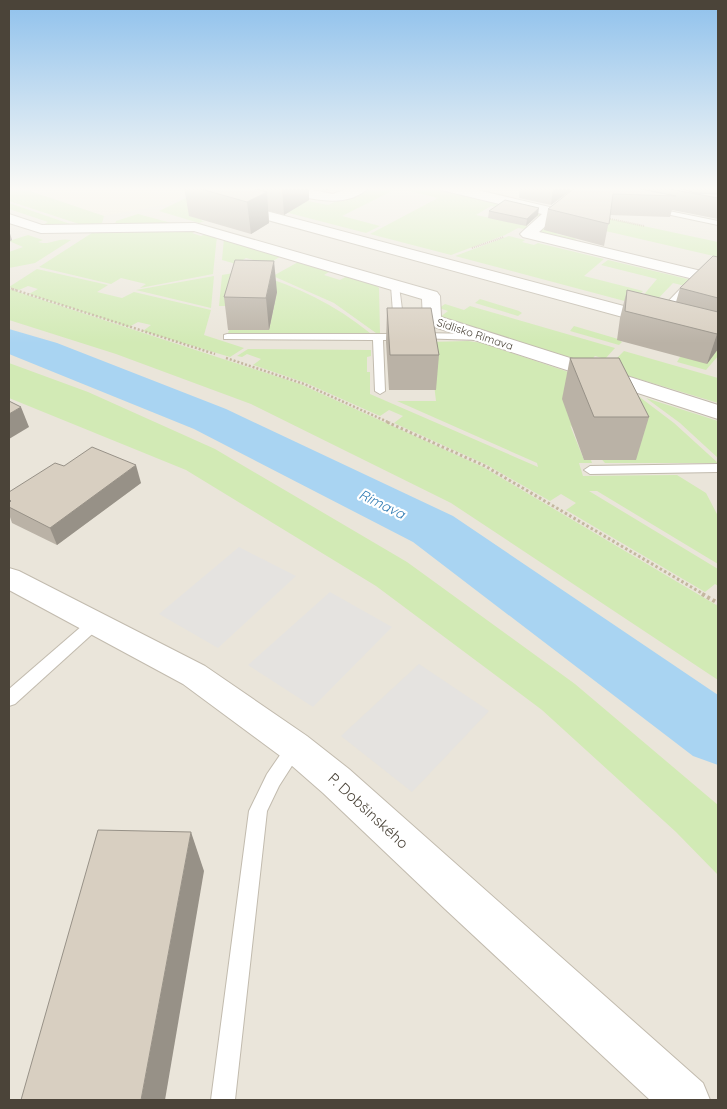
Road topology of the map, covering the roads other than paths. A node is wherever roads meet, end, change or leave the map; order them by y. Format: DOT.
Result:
graph roads {
  1 [pos="237,239"];
  2 [pos="352,239"];
  3 [pos="548,239"];
  4 [pos="718,280"];
  5 [pos="395,286"];
  6 [pos="686,288"];
  7 [pos="655,320"];
  8 [pos="400,336"];
  9 [pos="226,337"];
  10 [pos="378,337"];
  11 [pos="718,337"];
  12 [pos="487,338"];
  13 [pos="380,391"];
  14 [pos="718,412"];
  15 [pos="590,470"];
  16 [pos="717,470"];
  17 [pos="9,578"];
  18 [pos="95,623"];
  19 [pos="9,699"];
  20 [pos="295,747"];
  21 [pos="223,1100"];
  22 [pos="686,1100"];
  1 -- 5 [label="street, Sídlisko Rimava"];
  2 -- 7 [label="street"];
  3 -- 4 [label="street"];
  5 -- 8 [label="lane"];
  5 -- 12 [label="street, Sídlisko Rimava"];
  6 -- 7 [label="lane"];
  7 -- 11 [label="street"];
  8 -- 10 [label="lane"];
  8 -- 12 [label="lane"];
  9 -- 10 [label="lane"];
  10 -- 13 [label="lane"];
  12 -- 14 [label="street, Sídlisko Rimava"];
  15 -- 16 [label="lane"];
  17 -- 18 [label="street, P. Dobšinského"];
  18 -- 19 [label="lane"];
  18 -- 20 [label="street, P. Dobšinského"];
  20 -- 21 [label="lane"];
  20 -- 22 [label="street, P. Dobšinského"];
}
